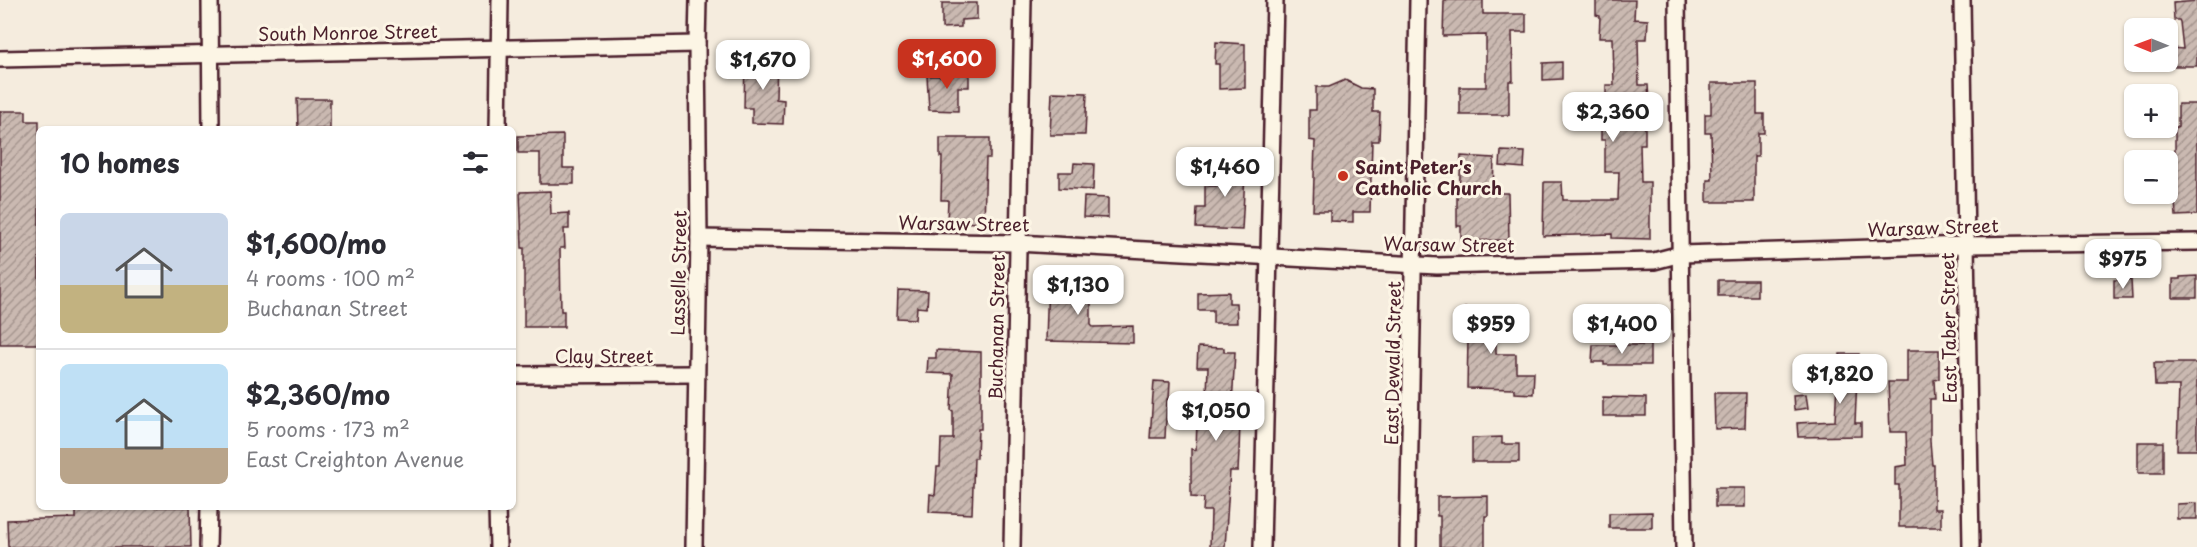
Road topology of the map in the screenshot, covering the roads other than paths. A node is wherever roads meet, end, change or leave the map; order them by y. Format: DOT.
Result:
graph roads {
  1 [pos="210,0"];
  2 [pos="500,0"];
  3 [pos="698,0"];
  4 [pos="1023,0"];
  5 [pos="1275,0"];
  6 [pos="1418,0"];
  7 [pos="1677,0"];
  8 [pos="1962,0"];
  9 [pos="697,44"];
  10 [pos="498,48"];
  11 [pos="211,54"];
  12 [pos="0,59"];
  13 [pos="211,126"];
  14 [pos="498,126"];
  15 [pos="699,238"];
  16 [pos="2197,242"];
  17 [pos="1017,243"];
  18 [pos="1966,245"];
  19 [pos="1681,254"];
  20 [pos="1271,258"];
  21 [pos="1414,265"];
  22 [pos="696,374"];
  23 [pos="516,375"];
  24 [pos="209,510"];
  25 [pos="497,510"];
  26 [pos="208,547"];
  27 [pos="498,547"];
  28 [pos="694,547"];
  29 [pos="1012,547"];
  30 [pos="1262,547"];
  31 [pos="1408,547"];
  32 [pos="1684,547"];
  33 [pos="1971,547"];
  1 -- 11 [label="street"];
  2 -- 10 [label="street"];
  3 -- 9 [label="street, Lasselle Street"];
  4 -- 17 [label="street, Buchanan Street"];
  5 -- 20 [label="street"];
  6 -- 21 [label="street, East Dewald Street"];
  7 -- 19 [label="street"];
  8 -- 18 [label="street, East Taber Street"];
  9 -- 10 [label="street, South Monroe Street"];
  9 -- 15 [label="street, Lasselle Street"];
  10 -- 11 [label="street, South Monroe Street"];
  10 -- 14 [label="street"];
  11 -- 12 [label="street, South Monroe Street"];
  11 -- 13 [label="street"];
  15 -- 17 [label="street, Warsaw Street"];
  15 -- 22 [label="street, Lasselle Street"];
  16 -- 18 [label="street, Warsaw Street"];
  17 -- 20 [label="street, Warsaw Street"];
  17 -- 29 [label="street, Buchanan Street"];
  18 -- 19 [label="street, Warsaw Street"];
  18 -- 33 [label="street, East Taber Street"];
  19 -- 21 [label="street, Warsaw Street"];
  19 -- 32 [label="street"];
  20 -- 21 [label="street, Warsaw Street"];
  20 -- 30 [label="street"];
  21 -- 31 [label="street, East Dewald Street"];
  22 -- 23 [label="street, Clay Street"];
  22 -- 28 [label="street, Lasselle Street"];
  24 -- 26 [label="street"];
  25 -- 27 [label="street"];
}
